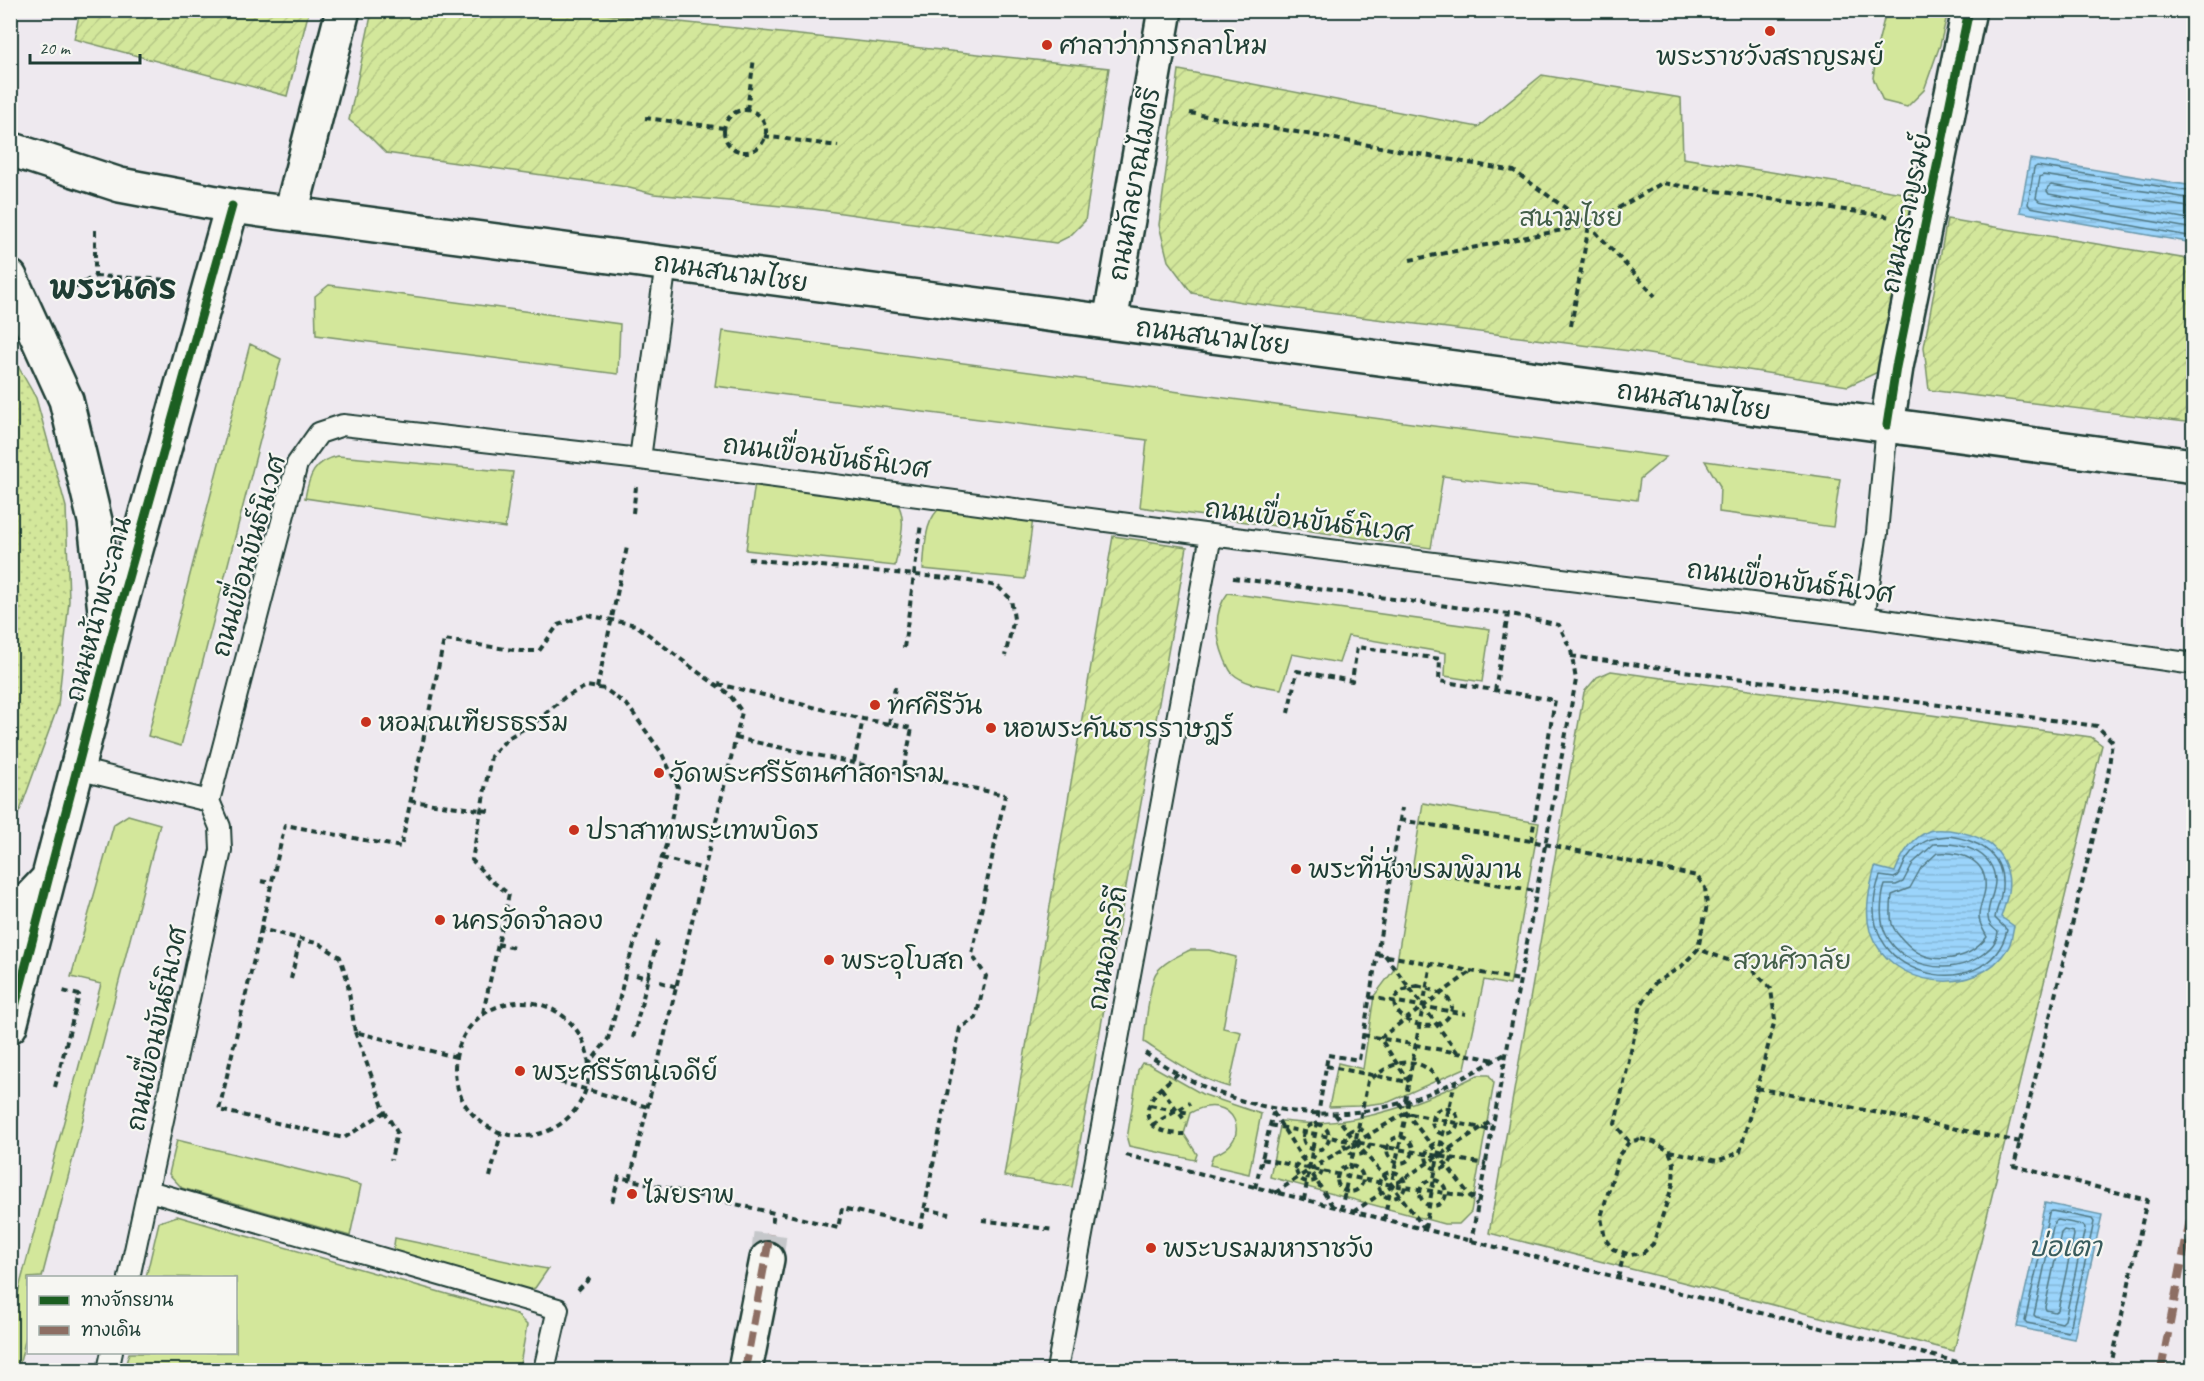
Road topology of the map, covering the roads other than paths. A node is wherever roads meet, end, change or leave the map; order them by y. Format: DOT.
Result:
graph roads {
  1 [pos="343,10"];
  2 [pos="1165,10"];
  3 [pos="1969,10"];
  4 [pos="10,149"];
  5 [pos="232,206"];
  6 [pos="291,213"];
  7 [pos="666,263"];
  8 [pos="10,277"];
  9 [pos="1110,322"];
  10 [pos="1887,425"];
  11 [pos="640,459"];
  12 [pos="2193,466"];
  13 [pos="1211,535"];
  14 [pos="1864,617"];
  15 [pos="109,646"];
  16 [pos="2193,664"];
  17 [pos="77,769"];
  18 [pos="209,801"];
  19 [pos="49,877"];
  20 [pos="10,919"];
  21 [pos="10,1026"];
  22 [pos="149,1191"];
  23 [pos="769,1246"];
  24 [pos="129,1276"];
  25 [pos="112,1354"];
  26 [pos="108,1371"];
  27 [pos="544,1371"];
  28 [pos="745,1371"];
  29 [pos="1057,1371"];
  1 -- 6 [label="main road"];
  2 -- 9 [label="main road, ถนนกัลยาณไมตรี"];
  3 -- 10 [label="main road, ถนนสราญรมย์"];
  4 -- 5 [label="main road, ถนนสนามไชย"];
  5 -- 6 [label="main road, ถนนสนามไชย"];
  5 -- 15 [label="main road, ถนนหน้าพระลาน"];
  6 -- 7 [label="main road, ถนนสนามไชย"];
  7 -- 9 [label="main road, ถนนสนามไชย"];
  7 -- 11 [label="lane"];
  8 -- 15 [label="main road"];
  9 -- 10 [label="main road, ถนนสนามไชย"];
  10 -- 12 [label="main road, ถนนสนามไชย"];
  10 -- 14 [label="lane"];
  11 -- 13 [label="lane, ถนนเขื่อนขันธ์นิเวศ"];
  11 -- 18 [label="lane, ถนนเขื่อนขันธ์นิเวศ"];
  13 -- 14 [label="lane, ถนนเขื่อนขันธ์นิเวศ"];
  13 -- 29 [label="lane, ถนนอมรวิถี"];
  14 -- 16 [label="lane, ถนนเขื่อนขันธ์นิเวศ"];
  15 -- 17 [label="main road, ถนนหน้าพระลาน"];
  17 -- 18 [label="lane"];
  17 -- 19 [label="main road, ถนนหน้าพระลาน"];
  18 -- 22 [label="lane, ถนนเขื่อนขันธ์นิเวศ"];
  19 -- 20 [label="main road"];
  19 -- 21 [label="main road, ถนนหน้าพระลาน"];
  22 -- 24 [label="lane, ถนนเขื่อนขันธ์นิเวศ"];
  22 -- 27 [label="lane"];
  23 -- 28 [label="main road"];
  25 -- 26 [label="lane"];
}
